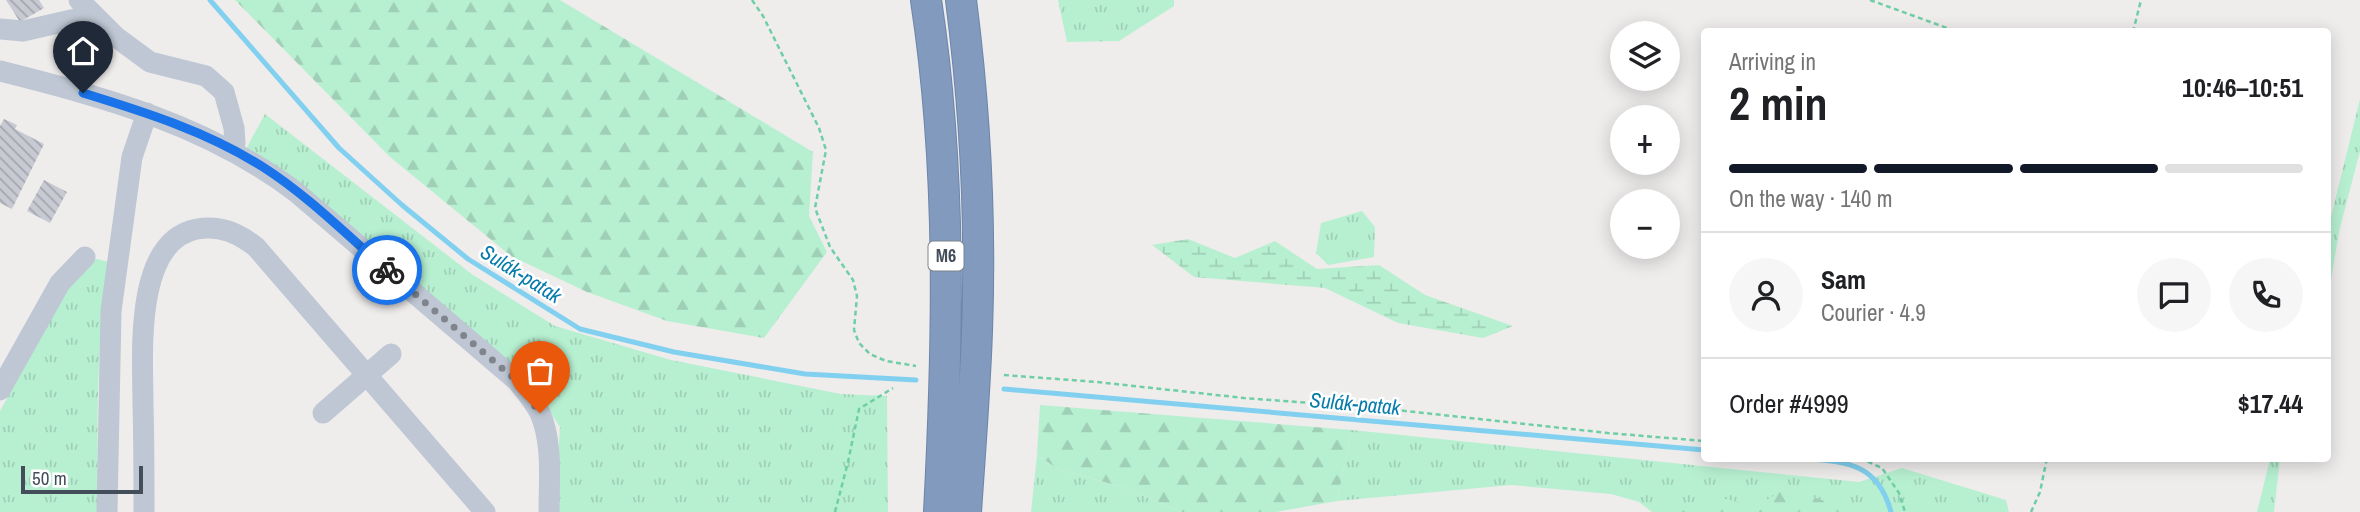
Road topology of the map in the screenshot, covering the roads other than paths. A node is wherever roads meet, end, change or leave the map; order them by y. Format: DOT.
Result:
graph roads {
  1 [pos="926,0"];
  2 [pos="961,0"];
  3 [pos="86,7"];
  4 [pos="0,29"];
  5 [pos="0,71"];
  6 [pos="147,113"];
  7 [pos="233,150"];
  8 [pos="85,257"];
  9 [pos="391,354"];
  10 [pos="366,376"];
  11 [pos="0,390"];
  12 [pos="323,413"];
  13 [pos="107,512"];
  14 [pos="144,512"];
  15 [pos="485,512"];
  16 [pos="550,512"];
  17 [pos="939,512"];
  18 [pos="966,512"];
  1 -- 17 [label="highway, M6"];
  2 -- 18 [label="highway, M6"];
  3 -- 4 [label="street"];
  3 -- 7 [label="street"];
  5 -- 6 [label="street"];
  6 -- 7 [label="street"];
  6 -- 13 [label="street"];
  7 -- 16 [label="street"];
  8 -- 11 [label="street"];
  9 -- 10 [label="street"];
  10 -- 12 [label="street"];
  10 -- 14 [label="street"];
  10 -- 15 [label="street"];
}
